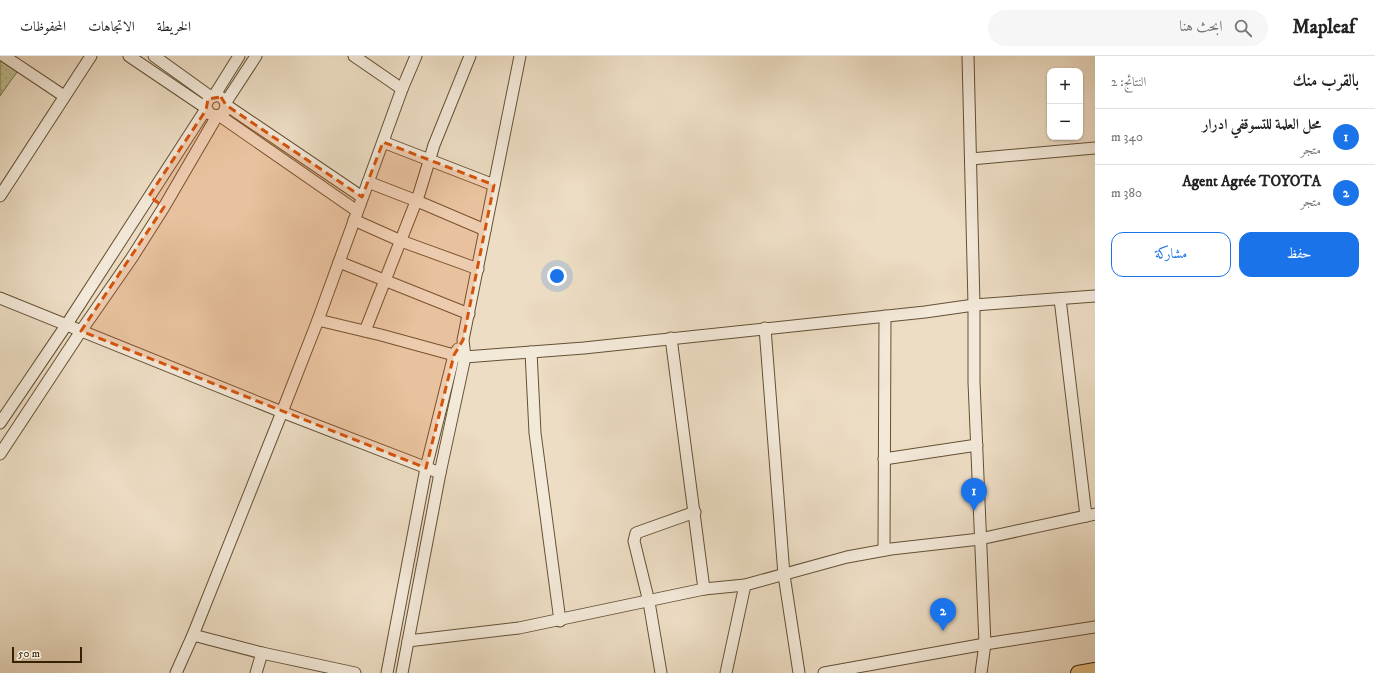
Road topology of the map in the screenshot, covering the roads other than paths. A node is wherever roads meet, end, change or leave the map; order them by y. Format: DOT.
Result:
graph roads {
  1 [pos="4,56"];
  2 [pos="91,56"];
  3 [pos="129,56"];
  4 [pos="154,56"];
  5 [pos="239,56"];
  6 [pos="256,56"];
  7 [pos="354,56"];
  8 [pos="416,56"];
  9 [pos="470,56"];
  10 [pos="519,56"];
  11 [pos="968,56"];
  12 [pos="402,89"];
  13 [pos="64,96"];
  14 [pos="213,96"];
  15 [pos="226,104"];
  16 [pos="206,108"];
  17 [pos="218,116"];
  18 [pos="383,142"];
  19 [pos="1095,148"];
  20 [pos="971,159"];
  21 [pos="429,161"];
  22 [pos="368,182"];
  23 [pos="494,185"];
  24 [pos="0,196"];
  25 [pos="149,196"];
  26 [pos="362,197"];
  27 [pos="417,201"];
  28 [pos="164,207"];
  29 [pos="356,216"];
  30 [pos="485,230"];
  31 [pos="401,241"];
  32 [pos="119,244"];
  33 [pos="133,256"];
  34 [pos="339,262"];
  35 [pos="478,269"];
  36 [pos="385,281"];
  37 [pos="1095,296"];
  38 [pos="0,298"];
  39 [pos="1060,299"];
  40 [pos="974,305"];
  41 [pos="469,314"];
  42 [pos="885,316"];
  43 [pos="318,320"];
  44 [pos="67,324"];
  45 [pos="765,328"];
  46 [pos="81,331"];
  47 [pos="365,331"];
  48 [pos="671,338"];
  49 [pos="531,352"];
  50 [pos="459,356"];
  51 [pos="282,412"];
  52 [pos="1,422"];
  53 [pos="14,433"];
  54 [pos="977,445"];
  55 [pos="0,454"];
  56 [pos="884,459"];
  57 [pos="426,468"];
  58 [pos="440,473"];
  59 [pos="695,512"];
  60 [pos="1091,514"];
  61 [pos="980,539"];
  62 [pos="884,550"];
  63 [pos="784,575"];
  64 [pos="745,586"];
  65 [pos="704,590"];
  66 [pos="648,602"];
  67 [pos="560,621"];
  68 [pos="1095,627"];
  69 [pos="193,635"];
  70 [pos="408,641"];
  71 [pos="984,644"];
  72 [pos="262,653"];
  73 [pos="316,669"];
  74 [pos="1095,670"];
  75 [pos="176,673"];
  76 [pos="256,673"];
  77 [pos="355,673"];
  78 [pos="387,673"];
  79 [pos="402,673"];
  80 [pos="661,673"];
  81 [pos="726,673"];
  82 [pos="799,673"];
  83 [pos="824,673"];
  84 [pos="981,673"];
  85 [pos="1078,673"];
  1 -- 13 [label="street"];
  2 -- 13 [label="street"];
  3 -- 16 [label="street"];
  4 -- 14 [label="street"];
  5 -- 14 [label="street"];
  6 -- 15 [label="street"];
  7 -- 12 [label="street"];
  8 -- 12 [label="street"];
  9 -- 21 [label="street"];
  10 -- 23 [label="street"];
  11 -- 20 [label="street"];
  12 -- 18 [label="street"];
  13 -- 24 [label="street"];
  14 -- 15 [label="street"];
  14 -- 16 [label="street"];
  15 -- 17 [label="street"];
  15 -- 26 [label="street"];
  16 -- 17 [label="street"];
  16 -- 25 [label="street"];
  17 -- 28 [label="street"];
  17 -- 29 [label="street"];
  18 -- 21 [label="street"];
  18 -- 22 [label="street"];
  19 -- 20 [label="street"];
  20 -- 40 [label="street"];
  21 -- 23 [label="street"];
  21 -- 27 [label="street"];
  22 -- 26 [label="street"];
  22 -- 27 [label="street"];
  23 -- 30 [label="street"];
  25 -- 28 [label="street"];
  25 -- 32 [label="street"];
  26 -- 29 [label="street"];
  27 -- 30 [label="street"];
  27 -- 31 [label="street"];
  28 -- 33 [label="street"];
  29 -- 31 [label="street"];
  29 -- 34 [label="street"];
  30 -- 35 [label="street"];
  31 -- 35 [label="street"];
  31 -- 36 [label="street"];
  32 -- 33 [label="street"];
  32 -- 44 [label="street"];
  33 -- 46 [label="street"];
  34 -- 36 [label="street"];
  34 -- 43 [label="street"];
  35 -- 41 [label="street"];
  36 -- 41 [label="street"];
  36 -- 47 [label="street"];
  37 -- 39 [label="street"];
  38 -- 44 [label="street"];
  39 -- 40 [label="street"];
  39 -- 60 [label="street"];
  40 -- 42 [label="street"];
  40 -- 54 [label="street"];
  41 -- 50 [label="street"];
  42 -- 45 [label="street"];
  42 -- 56 [label="street"];
  43 -- 47 [label="street"];
  43 -- 51 [label="street"];
  44 -- 46 [label="street"];
  44 -- 52 [label="street"];
  45 -- 48 [label="street"];
  45 -- 63 [label="street"];
  46 -- 51 [label="street"];
  46 -- 53 [label="street"];
  47 -- 50 [label="street"];
  48 -- 49 [label="street"];
  48 -- 59 [label="street"];
  49 -- 50 [label="street"];
  49 -- 67 [label="street"];
  50 -- 57 [label="street"];
  50 -- 58 [label="street"];
  51 -- 57 [label="street"];
  51 -- 69 [label="street"];
  52 -- 53 [label="street"];
  53 -- 55 [label="street"];
  54 -- 56 [label="street"];
  54 -- 61 [label="street"];
  56 -- 62 [label="street"];
  57 -- 58 [label="street"];
  57 -- 78 [label="street"];
  58 -- 70 [label="street"];
  59 -- 65 [label="street"];
  59 -- 66 [label="street"];
  60 -- 61 [label="street"];
  61 -- 62 [label="street"];
  61 -- 71 [label="street"];
  62 -- 63 [label="street"];
  63 -- 64 [label="street"];
  63 -- 82 [label="street"];
  64 -- 65 [label="street"];
  64 -- 81 [label="street"];
  65 -- 66 [label="street"];
  66 -- 67 [label="street"];
  66 -- 80 [label="street"];
  67 -- 70 [label="street"];
  68 -- 71 [label="street"];
  69 -- 72 [label="street"];
  69 -- 75 [label="street"];
  70 -- 79 [label="street"];
  71 -- 83 [label="street"];
  71 -- 84 [label="street"];
  72 -- 73 [label="street"];
  72 -- 76 [label="street"];
  73 -- 77 [label="street"];
  74 -- 85 [label="main road"];
}
